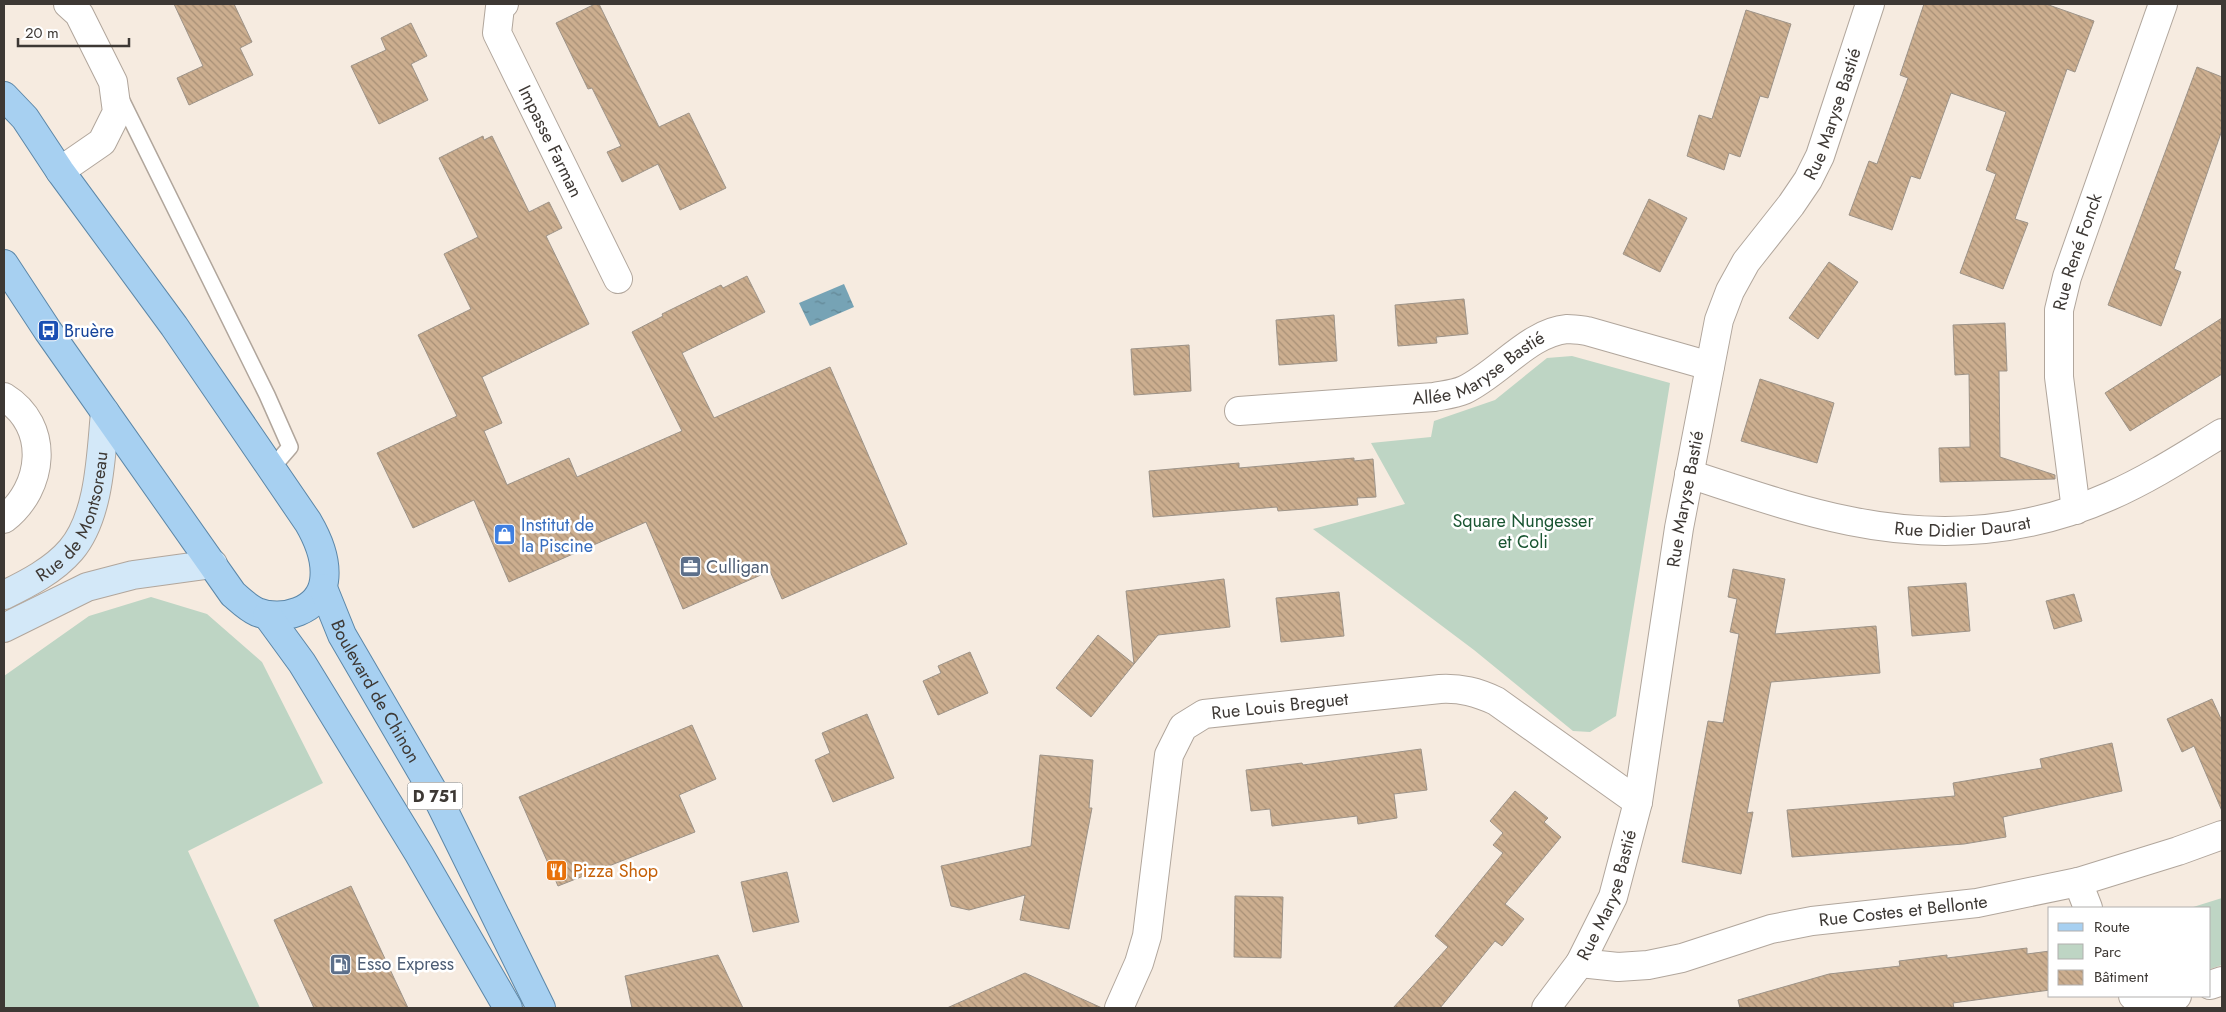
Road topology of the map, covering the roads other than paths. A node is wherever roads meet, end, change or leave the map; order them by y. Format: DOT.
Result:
graph roads {
  1 [pos="68,4"];
  2 [pos="504,4"];
  3 [pos="1870,4"];
  4 [pos="2163,4"];
  5 [pos="113,82"];
  6 [pos="4,96"];
  7 [pos="60,171"];
  8 [pos="4,264"];
  9 [pos="618,280"];
  10 [pos="1710,366"];
  11 [pos="4,397"];
  12 [pos="1239,410"];
  13 [pos="105,412"];
  14 [pos="2222,433"];
  15 [pos="271,469"];
  16 [pos="1689,474"];
  17 [pos="2076,510"];
  18 [pos="4,519"];
  19 [pos="212,564"];
  20 [pos="322,588"];
  21 [pos="4,594"];
  22 [pos="267,615"];
  23 [pos="4,628"];
  24 [pos="1638,802"];
  25 [pos="2222,835"];
  26 [pos="2078,882"];
  27 [pos="2088,907"];
  28 [pos="1580,963"];
  29 [pos="2134,997"];
  30 [pos="2173,997"];
  31 [pos="508,1008"];
  32 [pos="540,1008"];
  33 [pos="1119,1008"];
  34 [pos="1546,1008"];
  1 -- 5 [label="street"];
  2 -- 9 [label="street, Impasse Farman"];
  3 -- 10 [label="street, Rue Maryse Bastié"];
  4 -- 17 [label="street, Rue René Fonck"];
  5 -- 7 [label="street"];
  5 -- 15 [label="lane"];
  6 -- 7 [label="main road"];
  7 -- 15 [label="main road"];
  8 -- 13 [label="main road"];
  10 -- 12 [label="street, Allée Maryse Bastié"];
  10 -- 16 [label="street, Rue Maryse Bastié"];
  11 -- 18 [label="street"];
  13 -- 19 [label="main road"];
  13 -- 21 [label="street, Rue de Montsoreau"];
  14 -- 17 [label="street, Rue Didier Daurat"];
  15 -- 20 [label="main road"];
  16 -- 17 [label="street, Rue Didier Daurat"];
  16 -- 24 [label="street, Rue Maryse Bastié"];
  19 -- 22 [label="main road"];
  19 -- 23 [label="street, Rue de Montsoreau"];
  20 -- 22 [label="main road"];
  20 -- 32 [label="main road, Boulevard de Chinon / D 751"];
  22 -- 31 [label="main road, D 751"];
  24 -- 28 [label="street, Rue Maryse Bastié"];
  24 -- 33 [label="street, Rue Louis Breguet"];
  25 -- 26 [label="street, Rue Costes et Bellonte"];
  26 -- 27 [label="street"];
  26 -- 28 [label="street, Rue Costes et Bellonte"];
  28 -- 34 [label="street, Rue Maryse Bastié"];
  29 -- 30 [label="street"];
}
